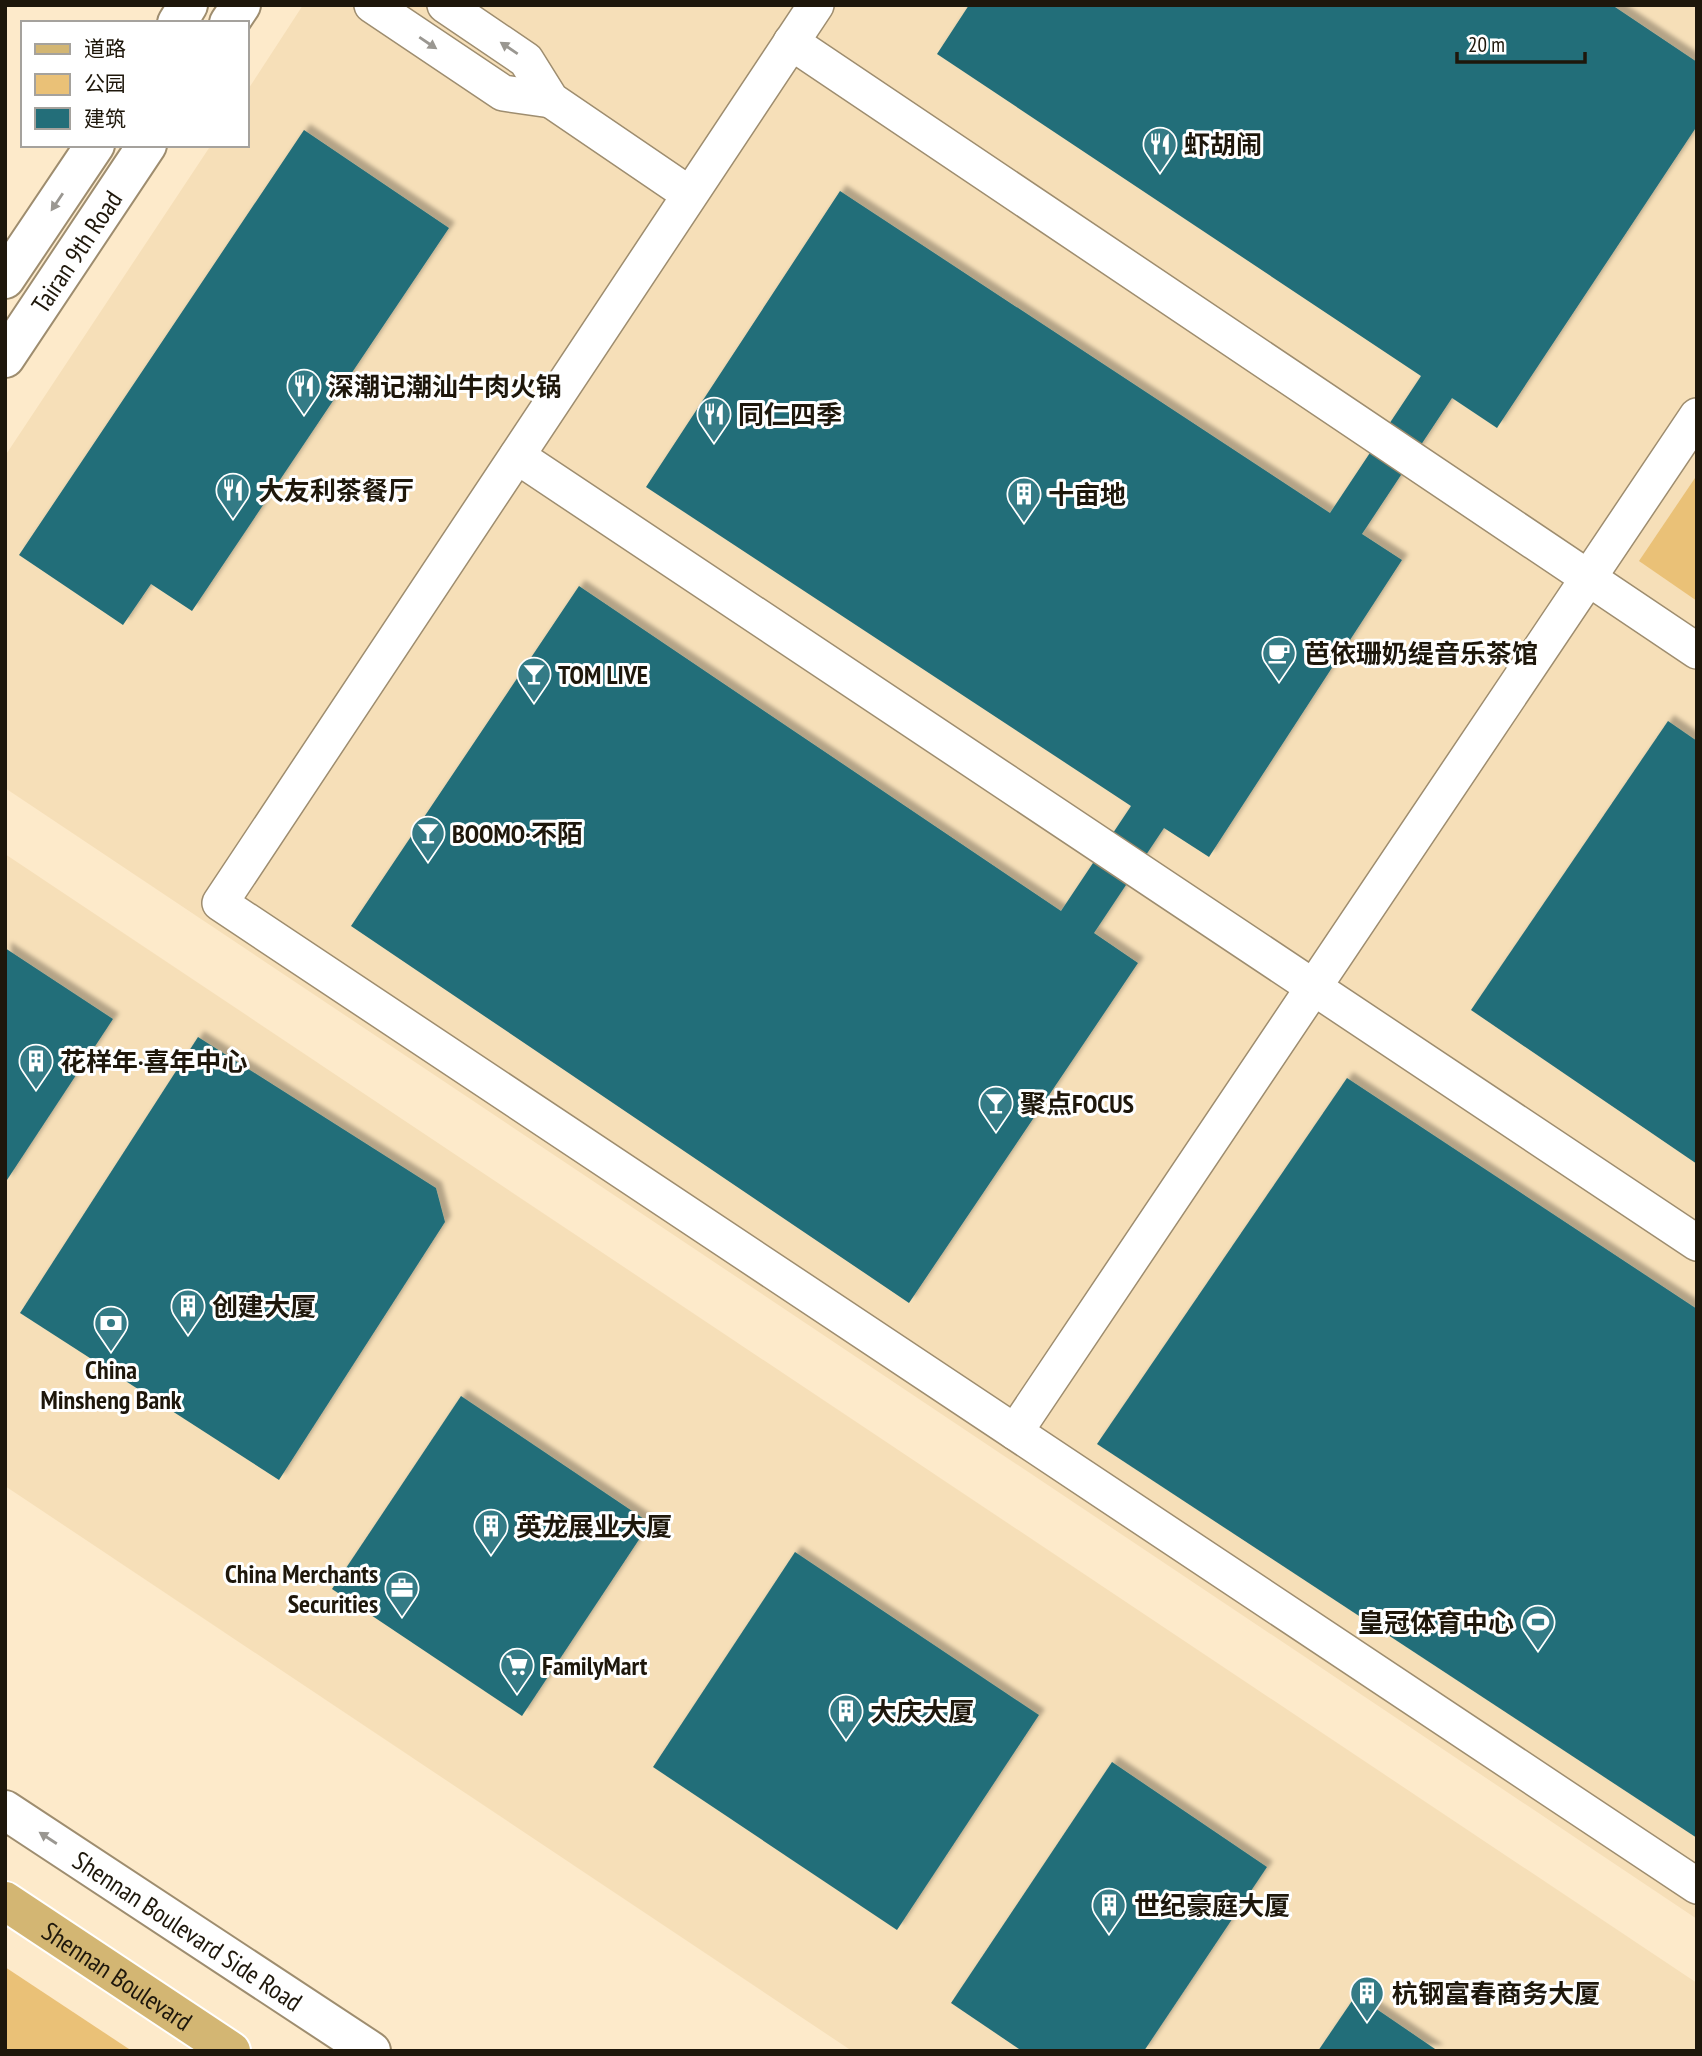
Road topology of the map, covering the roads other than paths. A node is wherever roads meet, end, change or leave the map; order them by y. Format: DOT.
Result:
graph roads {
  1 [pos="188,5"];
  2 [pos="240,5"];
  3 [pos="372,5"];
  4 [pos="444,5"];
  5 [pos="816,5"];
  6 [pos="178,21"];
  7 [pos="230,21"];
  8 [pos="791,42"];
  9 [pos="551,100"];
  10 [pos="94,147"];
  11 [pos="146,147"];
  12 [pos="690,194"];
  13 [pos="5,279"];
  14 [pos="5,358"];
  15 [pos="1697,416"];
  16 [pos="517,456"];
  17 [pos="1589,579"];
  18 [pos="1697,651"];
  19 [pos="1315,988"];
  20 [pos="1697,1243"];
  21 [pos="1015,1432"];
  22 [pos="5,1810"];
  23 [pos="1697,1886"];
  24 [pos="5,1900"];
  25 [pos="231,2051"];
  26 [pos="371,2051"];
  1 -- 6 [label="street"];
  2 -- 7 [label="street"];
  3 -- 9 [label="street, one-way"];
  9 -- 4 [label="street, one-way"];
  5 -- 8 [label="street"];
  8 -- 12 [label="street"];
  8 -- 17 [label="street"];
  9 -- 12 [label="street"];
  10 -- 13 [label="street, Tairan 9th Road, one-way"];
  11 -- 14 [label="street, Tairan 9th Road"];
  12 -- 16 [label="street"];
  15 -- 17 [label="street"];
  16 -- 19 [label="street"];
  16 -- 21 [label="street"];
  17 -- 18 [label="street"];
  17 -- 19 [label="street"];
  19 -- 20 [label="street"];
  19 -- 21 [label="street"];
  21 -- 23 [label="street"];
  26 -- 22 [label="street, Shennan Boulevard Side Road, one-way"];
  24 -- 25 [label="main road, Shennan Boulevard"];
}
